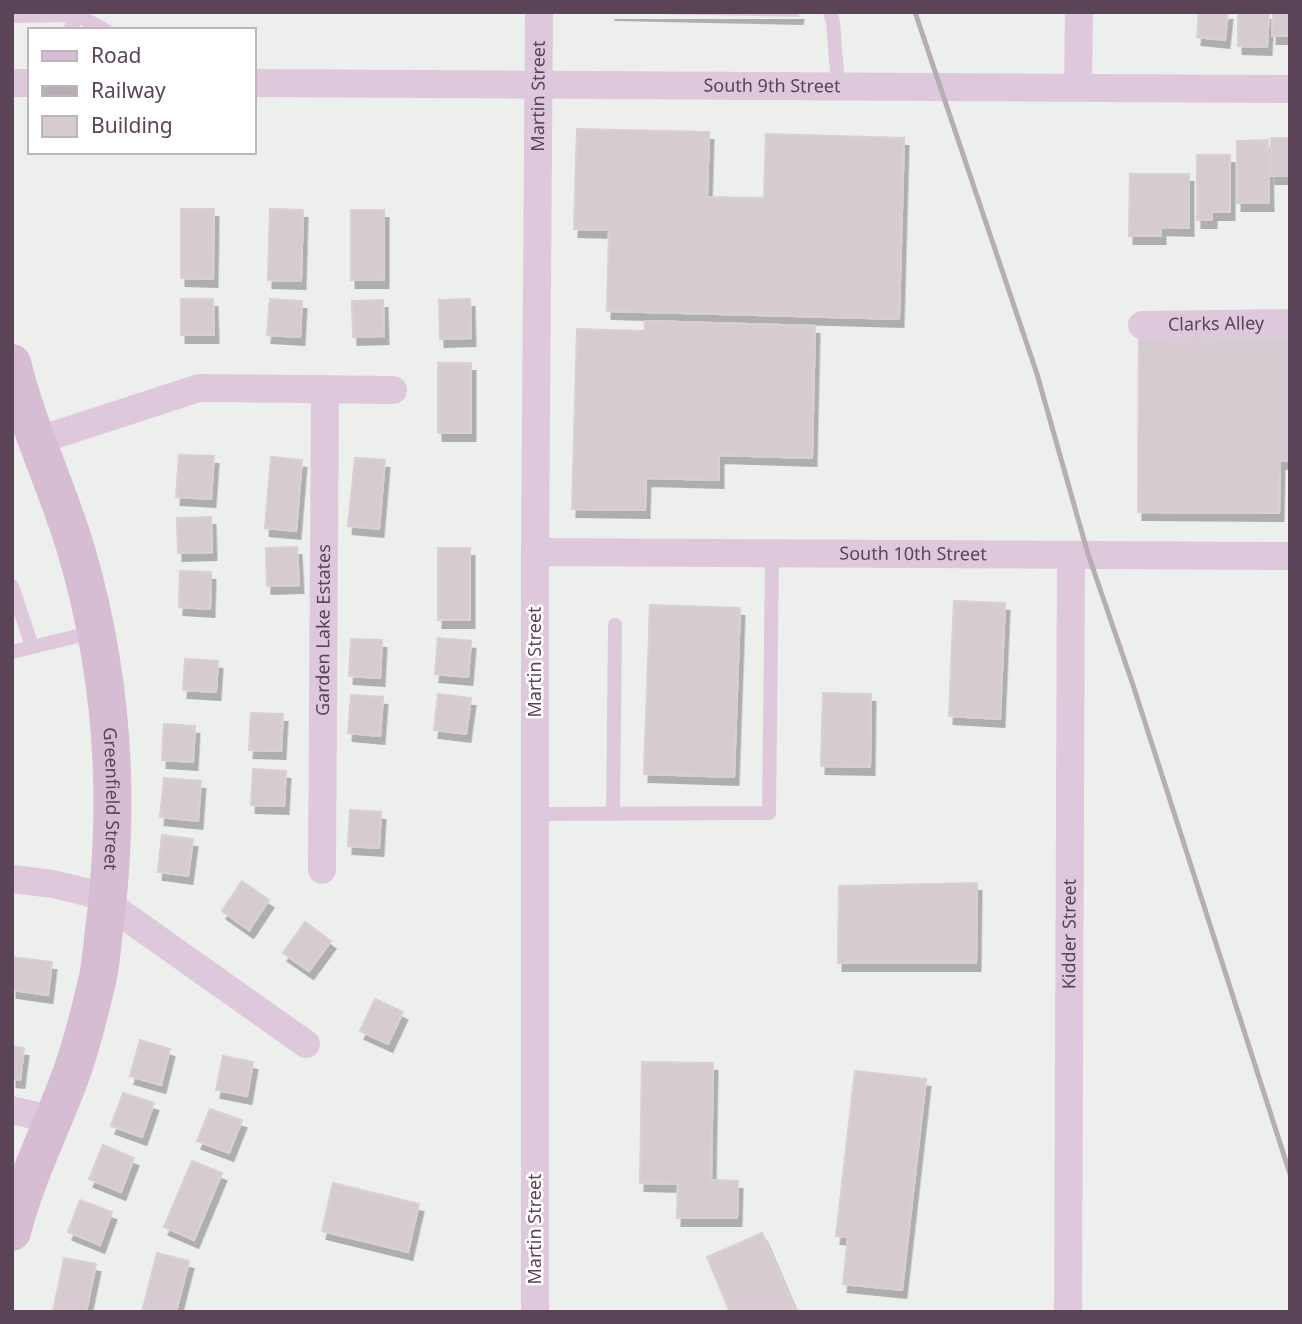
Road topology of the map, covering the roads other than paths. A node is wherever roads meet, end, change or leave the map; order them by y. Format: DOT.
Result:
graph roads {
  1 [pos="539,12"];
  2 [pos="830,12"];
  3 [pos="1079,12"];
  4 [pos="77,14"];
  5 [pos="12,16"];
  6 [pos="102,28"];
  7 [pos="256,83"];
  8 [pos="539,83"];
  9 [pos="838,86"];
  10 [pos="1078,88"];
  11 [pos="1290,89"];
  12 [pos="1290,323"];
  13 [pos="1142,325"];
  14 [pos="12,363"];
  15 [pos="325,390"];
  16 [pos="393,390"];
  17 [pos="36,441"];
  18 [pos="535,552"];
  19 [pos="772,554"];
  20 [pos="1071,555"];
  21 [pos="1290,556"];
  22 [pos="12,586"];
  23 [pos="615,625"];
  24 [pos="95,631"];
  25 [pos="32,646"];
  26 [pos="12,652"];
  27 [pos="613,813"];
  28 [pos="534,814"];
  29 [pos="322,870"];
  30 [pos="12,879"];
  31 [pos="107,902"];
  32 [pos="306,1044"];
  33 [pos="12,1110"];
  34 [pos="53,1120"];
  35 [pos="12,1232"];
  36 [pos="535,1312"];
  37 [pos="1068,1312"];
  1 -- 8 [label="street, Martin Street"];
  2 -- 9 [label="lane"];
  3 -- 10 [label="street"];
  4 -- 5 [label="lane"];
  4 -- 6 [label="lane"];
  7 -- 8 [label="street, South 9th Street"];
  8 -- 9 [label="street, South 9th Street"];
  8 -- 18 [label="street, Martin Street"];
  9 -- 10 [label="street, South 9th Street"];
  10 -- 11 [label="street, South 9th Street"];
  12 -- 13 [label="street, Clarks Alley"];
  14 -- 17 [label="main road, Greenfield Street"];
  15 -- 16 [label="street"];
  15 -- 17 [label="street"];
  15 -- 29 [label="street, Garden Lake Estates"];
  17 -- 24 [label="main road, Greenfield Street"];
  18 -- 19 [label="street, South 10th Street"];
  18 -- 28 [label="street, Martin Street"];
  19 -- 20 [label="street, South 10th Street"];
  19 -- 27 [label="lane"];
  20 -- 21 [label="street, South 10th Street"];
  20 -- 37 [label="street, Kidder Street"];
  22 -- 25 [label="lane"];
  23 -- 27 [label="lane"];
  24 -- 25 [label="lane"];
  24 -- 31 [label="main road, Greenfield Street"];
  25 -- 26 [label="lane"];
  27 -- 28 [label="lane"];
  28 -- 36 [label="street, Martin Street"];
  30 -- 31 [label="street"];
  31 -- 32 [label="street"];
  31 -- 34 [label="main road, Greenfield Street"];
  33 -- 34 [label="street"];
  34 -- 35 [label="main road, Greenfield Street"];
}
